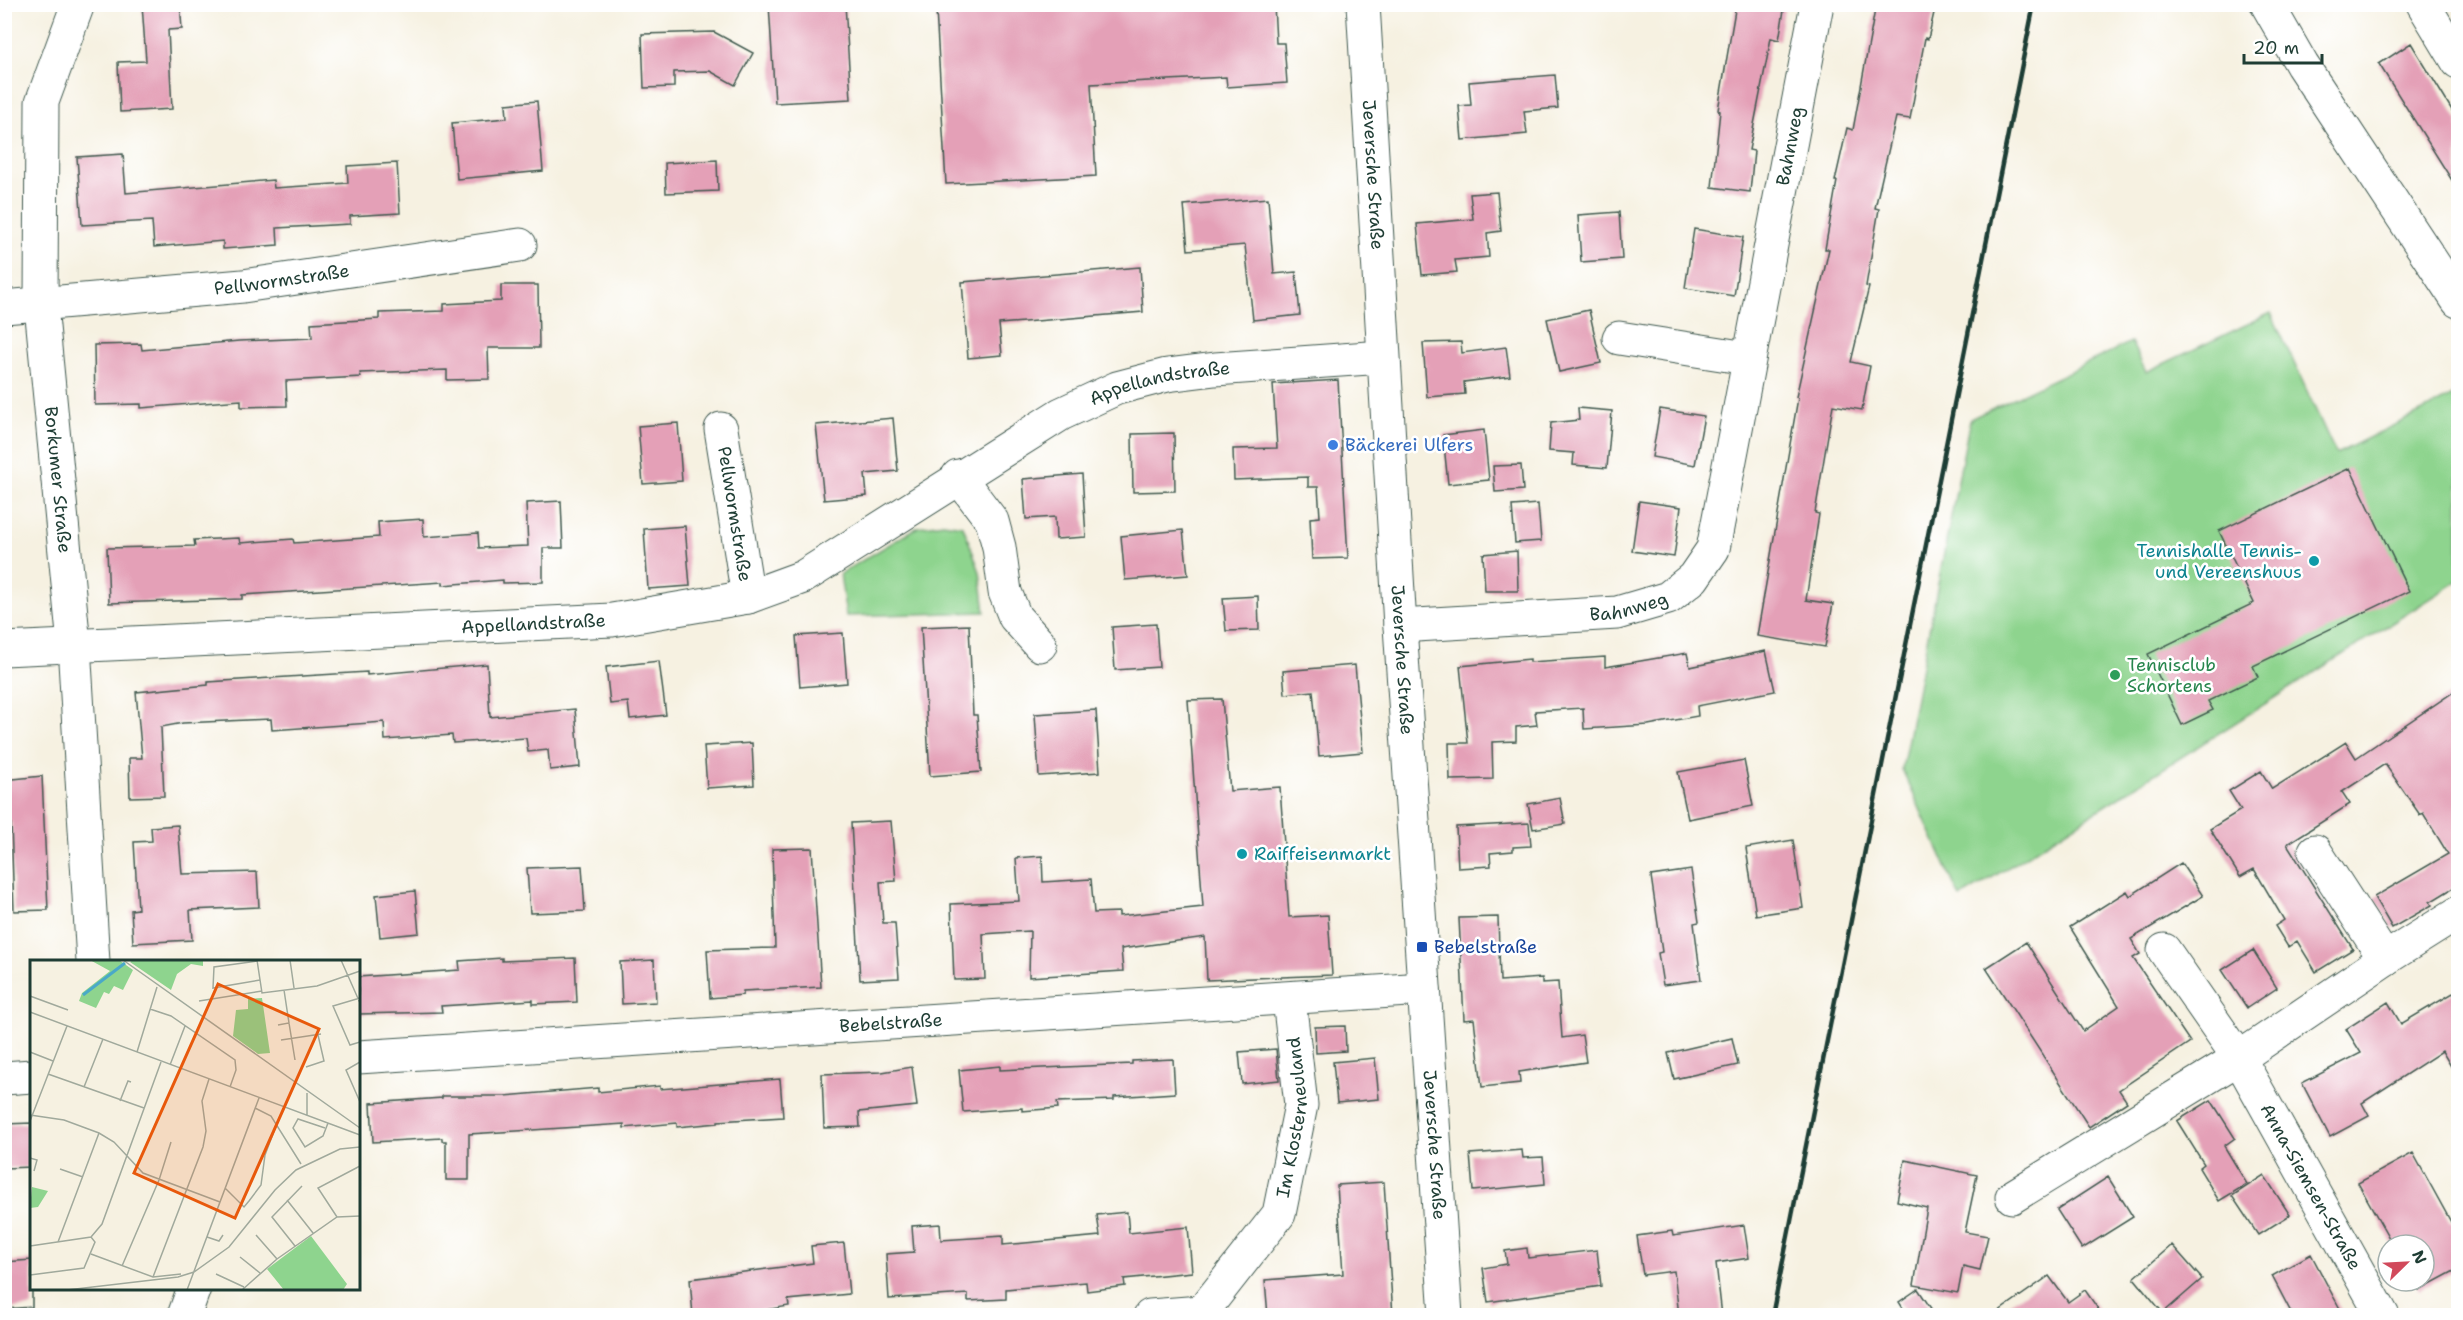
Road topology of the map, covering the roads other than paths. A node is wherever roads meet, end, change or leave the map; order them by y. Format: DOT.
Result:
graph roads {
  1 [pos="78,4"];
  2 [pos="1362,4"];
  3 [pos="1817,4"];
  4 [pos="2267,4"];
  5 [pos="2423,4"];
  6 [pos="2458,62"];
  7 [pos="520,245"];
  8 [pos="2458,301"];
  9 [pos="41,306"];
  10 [pos="4,307"];
  11 [pos="1619,338"];
  12 [pos="1383,357"];
  13 [pos="1747,358"];
  14 [pos="721,429"];
  15 [pos="958,476"];
  16 [pos="748,597"];
  17 [pos="1400,626"];
  18 [pos="74,645"];
  19 [pos="1040,645"];
  20 [pos="4,649"];
  21 [pos="2314,852"];
  22 [pos="2458,913"];
  23 [pos="2164,950"];
  24 [pos="2385,959"];
  25 [pos="93,960"];
  26 [pos="1424,989"];
  27 [pos="1289,999"];
  28 [pos="360,1057"];
  29 [pos="2239,1058"];
  30 [pos="30,1076"];
  31 [pos="4,1078"];
  32 [pos="2012,1197"];
  33 [pos="193,1290"];
  34 [pos="1200,1314"];
  35 [pos="184,1316"];
  36 [pos="1150,1316"];
  37 [pos="1446,1316"];
  38 [pos="2383,1316"];
  1 -- 9 [label="street, Borkumer Straße"];
  2 -- 12 [label="street, Jeversche Straße"];
  3 -- 13 [label="street, Bahnweg"];
  4 -- 8 [label="street"];
  5 -- 6 [label="street"];
  7 -- 9 [label="street, Pellwormstraße"];
  9 -- 10 [label="street, Pellwormstraße"];
  9 -- 18 [label="street, Borkumer Straße"];
  11 -- 13 [label="street"];
  12 -- 15 [label="street, Appellandstraße"];
  12 -- 17 [label="street, Jeversche Straße"];
  13 -- 17 [label="street, Bahnweg"];
  14 -- 16 [label="street, Pellwormstraße"];
  15 -- 16 [label="street, Appellandstraße"];
  15 -- 19 [label="street"];
  16 -- 18 [label="street, Appellandstraße"];
  17 -- 26 [label="street, Jeversche Straße"];
  18 -- 20 [label="street, Appellandstraße"];
  18 -- 25 [label="street, Borkumer Straße"];
  21 -- 24 [label="street"];
  22 -- 24 [label="street"];
  23 -- 29 [label="street, Anna-Siemsen-Straße"];
  24 -- 29 [label="street"];
  26 -- 27 [label="street, Bebelstraße"];
  26 -- 37 [label="street, Jeversche Straße"];
  27 -- 28 [label="street, Bebelstraße"];
  27 -- 34 [label="street, Im Klosterneuland"];
  29 -- 32 [label="street"];
  29 -- 38 [label="street, Anna-Siemsen-Straße"];
  30 -- 31 [label="street"];
  33 -- 35 [label="street"];
  34 -- 36 [label="street"];
}
